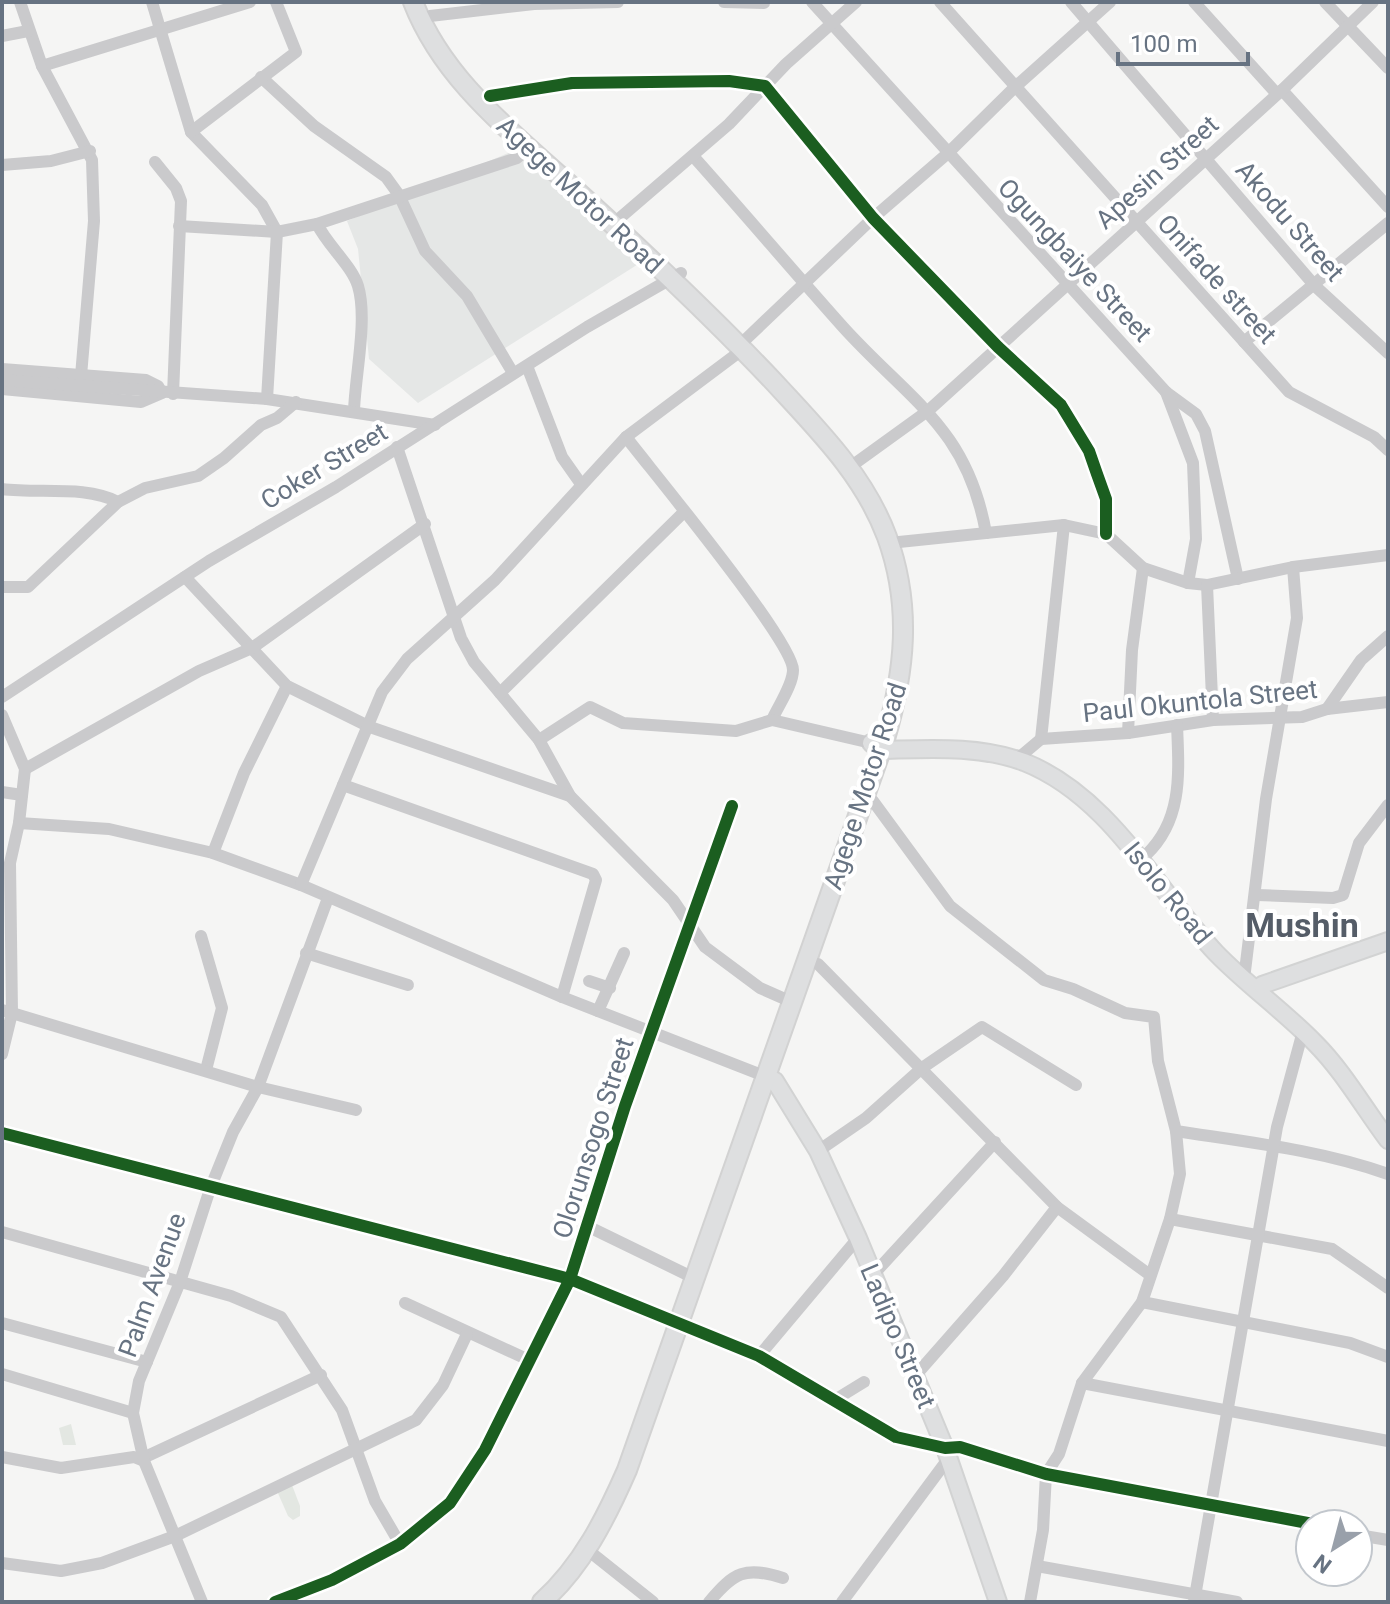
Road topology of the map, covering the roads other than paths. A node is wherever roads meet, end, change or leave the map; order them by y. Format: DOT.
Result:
graph roads {
  1 [pos="20,2"];
  2 [pos="152,2"];
  3 [pos="250,2"];
  4 [pos="276,2"];
  5 [pos="413,2"];
  6 [pos="618,2"];
  7 [pos="724,2"];
  8 [pos="812,2"];
  9 [pos="856,2"];
  10 [pos="940,2"];
  11 [pos="1071,2"];
  12 [pos="1110,2"];
  13 [pos="1194,2"];
  14 [pos="1325,2"];
  15 [pos="1373,2"];
  16 [pos="764,3"];
  17 [pos="428,9"];
  18 [pos="1088,21"];
  19 [pos="833,24"];
  20 [pos="1348,26"];
  21 [pos="28,31"];
  22 [pos="161,31"];
  23 [pos="2,36"];
  24 [pos="42,66"];
  25 [pos="1388,68"];
  26 [pos="261,77"];
  27 [pos="765,86"];
  28 [pos="1014,88"];
  29 [pos="1280,92"];
  30 [pos="490,96"];
  31 [pos="191,132"];
  32 [pos="529,148"];
  33 [pos="90,151"];
  34 [pos="947,154"];
  35 [pos="693,156"];
  36 [pos="1206,158"];
  37 [pos="155,162"];
  38 [pos="2,165"];
  39 [pos="399,195"];
  40 [pos="1388,207"];
  41 [pos="621,217"];
  42 [pos="873,218"];
  43 [pos="1135,221"];
  44 [pos="1388,223"];
  45 [pos="317,224"];
  46 [pos="179,226"];
  47 [pos="277,232"];
  48 [pos="677,277"];
  49 [pos="806,281"];
  50 [pos="1067,282"];
  51 [pos="1315,286"];
  52 [pos="1244,342"];
  53 [pos="744,345"];
  54 [pos="998,347"];
  55 [pos="1388,353"];
  56 [pos="527,366"];
  57 [pos="2,369"];
  58 [pos="513,373"];
  59 [pos="81,376"];
  60 [pos="2,380"];
  61 [pos="2,389"];
  62 [pos="1166,392"];
  63 [pos="162,393"];
  64 [pos="267,399"];
  65 [pos="296,402"];
  66 [pos="929,410"];
  67 [pos="354,411"];
  68 [pos="435,425"];
  69 [pos="626,437"];
  70 [pos="397,447"];
  71 [pos="1388,450"];
  72 [pos="1214,461"];
  73 [pos="857,462"];
  74 [pos="1193,463"];
  75 [pos="581,484"];
  76 [pos="2,489"];
  77 [pos="118,502"];
  78 [pos="684,512"];
  79 [pos="425,524"];
  80 [pos="1064,525"];
  81 [pos="986,533"];
  82 [pos="1106,534"];
  83 [pos="899,542"];
  84 [pos="1388,555"];
  85 [pos="1293,567"];
  86 [pos="1143,568"];
  87 [pos="185,577"];
  88 [pos="1238,579"];
  89 [pos="1188,583"];
  90 [pos="1207,585"];
  91 [pos="2,587"];
  92 [pos="454,614"];
  93 [pos="1388,636"];
  94 [pos="252,648"];
  95 [pos="287,686"];
  96 [pos="500,693"];
  97 [pos="2,697"];
  98 [pos="1388,702"];
  99 [pos="1327,709"];
  100 [pos="2,715"];
  101 [pos="1282,717"];
  102 [pos="772,720"];
  103 [pos="1213,720"];
  104 [pos="1177,725"];
  105 [pos="370,727"];
  106 [pos="1128,733"];
  107 [pos="1041,739"];
  108 [pos="539,740"];
  109 [pos="884,744"];
  110 [pos="1022,755"];
  111 [pos="25,769"];
  112 [pos="343,785"];
  113 [pos="2,792"];
  114 [pos="22,795"];
  115 [pos="570,796"];
  116 [pos="873,801"];
  117 [pos="1388,805"];
  118 [pos="732,806"];
  119 [pos="19,823"];
  120 [pos="213,853"];
  121 [pos="1146,855"];
  122 [pos="6,864"];
  123 [pos="301,885"];
  124 [pos="1257,895"];
  125 [pos="328,898"];
  126 [pos="689,924"];
  127 [pos="201,936"];
  128 [pos="1388,941"];
  129 [pos="306,953"];
  130 [pos="624,953"];
  131 [pos="818,964"];
  132 [pos="1245,971"];
  133 [pos="589,981"];
  134 [pos="408,985"];
  135 [pos="1262,985"];
  136 [pos="610,988"];
  137 [pos="562,997"];
  138 [pos="794,1003"];
  139 [pos="598,1011"];
  140 [pos="7,1012"];
  141 [pos="1303,1031"];
  142 [pos="651,1033"];
  143 [pos="2,1054"];
  144 [pos="922,1068"];
  145 [pos="206,1070"];
  146 [pos="771,1079"];
  147 [pos="1076,1085"];
  148 [pos="258,1087"];
  149 [pos="356,1110"];
  150 [pos="1388,1128"];
  151 [pos="1176,1131"];
  152 [pos="2,1133"];
  153 [pos="1388,1140"];
  154 [pos="995,1142"];
  155 [pos="1275,1146"];
  156 [pos="818,1151"];
  157 [pos="1388,1174"];
  158 [pos="210,1189"];
  159 [pos="1057,1207"];
  160 [pos="1170,1219"];
  161 [pos="587,1226"];
  162 [pos="2,1232"];
  163 [pos="1258,1234"];
  164 [pos="858,1238"];
  165 [pos="1150,1275"];
  166 [pos="872,1276"];
  167 [pos="694,1278"];
  168 [pos="570,1279"];
  169 [pos="180,1282"];
  170 [pos="1388,1288"];
  171 [pos="1142,1302"];
  172 [pos="405,1303"];
  173 [pos="2,1323"];
  174 [pos="684,1323"];
  175 [pos="1243,1323"];
  176 [pos="467,1334"];
  177 [pos="759,1356"];
  178 [pos="1388,1357"];
  179 [pos="531,1361"];
  180 [pos="147,1362"];
  181 [pos="2,1374"];
  182 [pos="321,1375"];
  183 [pos="915,1376"];
  184 [pos="864,1382"];
  185 [pos="1082,1383"];
  186 [pos="833,1401"];
  187 [pos="133,1413"];
  188 [pos="1227,1413"];
  189 [pos="1388,1441"];
  190 [pos="358,1448"];
  191 [pos="946,1453"];
  192 [pos="2,1457"];
  193 [pos="144,1459"];
  194 [pos="1046,1474"];
  195 [pos="1210,1505"];
  196 [pos="1294,1520"];
  197 [pos="175,1536"];
  198 [pos="400,1544"];
  199 [pos="594,1555"];
  200 [pos="2,1563"];
  201 [pos="1037,1566"];
  202 [pos="783,1578"];
  203 [pos="1194,1598"];
  204 [pos="202,1602"];
  205 [pos="275,1602"];
  206 [pos="542,1602"];
  207 [pos="555,1602"];
  208 [pos="653,1602"];
  209 [pos="709,1602"];
  210 [pos="842,1602"];
  211 [pos="998,1602"];
  212 [pos="1030,1602"];
  213 [pos="1237,1602"];
  1 -- 21 [label="street"];
  2 -- 22 [label="street"];
  3 -- 22 [label="street"];
  4 -- 26 [label="street"];
  5 -- 32 [label="highway, Agege Motor Road"];
  6 -- 17 [label="street"];
  7 -- 16 [label="street"];
  8 -- 19 [label="street, Ogungbaiye Street"];
  9 -- 19 [label="street"];
  10 -- 28 [label="street, Onifade street"];
  11 -- 18 [label="street, Akodu Street"];
  12 -- 18 [label="street"];
  13 -- 29 [label="street"];
  14 -- 20 [label="street"];
  15 -- 20 [label="street, Apesin Street"];
  17 -- 30 [label="highway, Agege Motor Road"];
  18 -- 28 [label="street"];
  18 -- 36 [label="street, Akodu Street"];
  19 -- 27 [label="street"];
  19 -- 34 [label="street, Ogungbaiye Street"];
  20 -- 25 [label="street"];
  20 -- 29 [label="street, Apesin Street"];
  21 -- 23 [label="street"];
  21 -- 24 [label="street"];
  22 -- 24 [label="street"];
  22 -- 31 [label="street"];
  24 -- 33 [label="street"];
  26 -- 31 [label="street"];
  26 -- 39 [label="street"];
  27 -- 30 [label="street"];
  27 -- 35 [label="street"];
  27 -- 42 [label="street"];
  28 -- 34 [label="street"];
  28 -- 43 [label="street, Onifade street"];
  29 -- 36 [label="street, Apesin Street"];
  29 -- 40 [label="street"];
  30 -- 41 [label="highway, Agege Motor Road"];
  31 -- 47 [label="street"];
  32 -- 39 [label="street"];
  32 -- 48 [label="highway, Agege Motor Road"];
  33 -- 38 [label="street"];
  33 -- 59 [label="street"];
  34 -- 42 [label="street"];
  34 -- 50 [label="street, Ogungbaiye Street"];
  35 -- 41 [label="street"];
  35 -- 49 [label="street"];
  36 -- 43 [label="street, Apesin Street"];
  36 -- 51 [label="street, Akodu Street"];
  37 -- 46 [label="street"];
  39 -- 45 [label="street"];
  39 -- 58 [label="street"];
  41 -- 48 [label="highway, Agege Motor Road"];
  42 -- 49 [label="street"];
  42 -- 54 [label="street"];
  43 -- 50 [label="street, Apesin Street"];
  43 -- 52 [label="street, Onifade street"];
  44 -- 51 [label="street"];
  45 -- 47 [label="street"];
  45 -- 67 [label="street"];
  46 -- 47 [label="street"];
  46 -- 63 [label="street"];
  47 -- 64 [label="street"];
  48 -- 53 [label="highway, Agege Motor Road"];
  48 -- 56 [label="street, Coker Street"];
  49 -- 53 [label="street"];
  49 -- 66 [label="street"];
  50 -- 54 [label="street, Apesin Street"];
  50 -- 62 [label="street, Ogungbaiye Street"];
  51 -- 52 [label="street"];
  51 -- 55 [label="street, Akodu Street"];
  52 -- 71 [label="street, Onifade street"];
  53 -- 69 [label="street"];
  53 -- 73 [label="highway, Agege Motor Road"];
  53 -- 109 [label="highway, Agege Motor Road"];
  54 -- 66 [label="street, Apesin Street"];
  54 -- 82 [label="street"];
  56 -- 58 [label="street, Coker Street"];
  56 -- 75 [label="street"];
  57 -- 59 [label="street"];
  58 -- 68 [label="street, Coker Street"];
  59 -- 63 [label="street"];
  60 -- 63 [label="street"];
  61 -- 63 [label="street"];
  62 -- 72 [label="street, Ogungbaiye Street"];
  62 -- 74 [label="street"];
  63 -- 64 [label="street"];
  64 -- 65 [label="street"];
  65 -- 67 [label="street"];
  65 -- 77 [label="street"];
  66 -- 73 [label="street, Apesin Street"];
  66 -- 81 [label="street"];
  67 -- 68 [label="street"];
  68 -- 70 [label="street, Coker Street"];
  69 -- 75 [label="street"];
  69 -- 78 [label="street"];
  70 -- 79 [label="street"];
  70 -- 87 [label="street, Coker Street"];
  72 -- 74 [label="street"];
  72 -- 88 [label="street, Ogungbaiye Street"];
  73 -- 83 [label="highway, Agege Motor Road"];
  74 -- 89 [label="street"];
  75 -- 92 [label="street"];
  76 -- 77 [label="street"];
  77 -- 91 [label="street"];
  78 -- 96 [label="street"];
  78 -- 102 [label="street"];
  79 -- 92 [label="street"];
  79 -- 94 [label="street"];
  80 -- 81 [label="street"];
  80 -- 82 [label="street"];
  80 -- 107 [label="street"];
  81 -- 83 [label="street"];
  82 -- 86 [label="street"];
  83 -- 109 [label="highway, Agege Motor Road"];
  84 -- 85 [label="street"];
  85 -- 88 [label="street"];
  85 -- 101 [label="street"];
  86 -- 89 [label="street"];
  86 -- 106 [label="street"];
  87 -- 94 [label="street"];
  87 -- 97 [label="street, Coker Street"];
  88 -- 90 [label="street"];
  89 -- 90 [label="street"];
  90 -- 103 [label="street"];
  92 -- 96 [label="street"];
  92 -- 105 [label="street"];
  93 -- 99 [label="street"];
  94 -- 95 [label="street"];
  94 -- 111 [label="street"];
  95 -- 105 [label="street"];
  95 -- 120 [label="street"];
  96 -- 108 [label="street"];
  98 -- 99 [label="street, Paul Okuntola Street"];
  99 -- 101 [label="street, Paul Okuntola Street"];
  100 -- 111 [label="street"];
  101 -- 103 [label="street, Paul Okuntola Street"];
  101 -- 124 [label="street"];
  102 -- 108 [label="street"];
  102 -- 109 [label="street"];
  103 -- 104 [label="street, Paul Okuntola Street"];
  104 -- 106 [label="street, Paul Okuntola Street"];
  104 -- 121 [label="street"];
  105 -- 112 [label="street"];
  105 -- 115 [label="street"];
  106 -- 107 [label="street, Paul Okuntola Street"];
  107 -- 110 [label="street"];
  108 -- 115 [label="street"];
  109 -- 110 [label="main road, Isolo Road"];
  109 -- 116 [label="highway, Agege Motor Road"];
  109 -- 138 [label="highway, Agege Motor Road"];
  109 -- 141 [label="main road, Isolo Road"];
  110 -- 121 [label="main road, Isolo Road"];
  111 -- 114 [label="street"];
  112 -- 123 [label="street"];
  112 -- 137 [label="street"];
  113 -- 114 [label="street"];
  114 -- 119 [label="street"];
  115 -- 126 [label="street"];
  116 -- 131 [label="highway, Agege Motor Road"];
  116 -- 151 [label="street"];
  117 -- 124 [label="street"];
  118 -- 126 [label="street, Olorunsogo Street"];
  119 -- 120 [label="street"];
  119 -- 122 [label="street"];
  120 -- 123 [label="street"];
  121 -- 132 [label="main road, Isolo Road"];
  122 -- 140 [label="street"];
  123 -- 125 [label="street"];
  124 -- 132 [label="street"];
  125 -- 129 [label="street, Palm Avenue"];
  125 -- 137 [label="street"];
  126 -- 138 [label="street"];
  126 -- 142 [label="street, Olorunsogo Street"];
  127 -- 145 [label="street"];
  128 -- 135 [label="main road"];
  129 -- 134 [label="street"];
  129 -- 148 [label="street, Palm Avenue"];
  130 -- 136 [label="street"];
  131 -- 144 [label="street"];
  131 -- 146 [label="highway, Agege Motor Road"];
  132 -- 135 [label="main road, Isolo Road"];
  133 -- 136 [label="street"];
  135 -- 150 [label="main road, Isolo Road"];
  136 -- 139 [label="street"];
  137 -- 139 [label="street"];
  138 -- 146 [label="highway, Agege Motor Road"];
  139 -- 142 [label="street"];
  140 -- 143 [label="street"];
  140 -- 145 [label="street"];
  141 -- 153 [label="main road, Isolo Road"];
  141 -- 155 [label="street"];
  142 -- 146 [label="street"];
  142 -- 161 [label="street, Olorunsogo Street"];
  144 -- 147 [label="street"];
  144 -- 154 [label="street"];
  144 -- 156 [label="street"];
  145 -- 148 [label="street"];
  146 -- 156 [label="main road, Ladipo Street"];
  146 -- 167 [label="highway, Agege Motor Road"];
  146 -- 174 [label="highway, Agege Motor Road"];
  148 -- 149 [label="street"];
  148 -- 158 [label="street, Palm Avenue"];
  151 -- 155 [label="street"];
  151 -- 160 [label="street"];
  152 -- 158 [label="street"];
  154 -- 159 [label="street"];
  154 -- 166 [label="street"];
  155 -- 157 [label="street"];
  155 -- 163 [label="street"];
  156 -- 164 [label="main road, Ladipo Street"];
  158 -- 168 [label="street"];
  158 -- 169 [label="street, Palm Avenue"];
  159 -- 165 [label="street"];
  159 -- 183 [label="street"];
  160 -- 163 [label="street"];
  160 -- 165 [label="street"];
  161 -- 167 [label="street"];
  161 -- 168 [label="street, Olorunsogo Street"];
  162 -- 169 [label="street"];
  163 -- 170 [label="street"];
  163 -- 175 [label="street"];
  164 -- 166 [label="main road, Ladipo Street"];
  164 -- 177 [label="street"];
  165 -- 171 [label="street"];
  166 -- 183 [label="main road, Ladipo Street"];
  167 -- 174 [label="highway, Agege Motor Road"];
  168 -- 174 [label="street"];
  168 -- 179 [label="street, Olorunsogo Street"];
  169 -- 180 [label="street, Palm Avenue"];
  169 -- 182 [label="street"];
  171 -- 175 [label="street"];
  171 -- 185 [label="street"];
  172 -- 176 [label="street"];
  173 -- 180 [label="street"];
  174 -- 177 [label="street"];
  174 -- 199 [label="highway, Agege Motor Road"];
  174 -- 206 [label="highway, Agege Motor Road"];
  175 -- 178 [label="street"];
  175 -- 188 [label="street"];
  176 -- 179 [label="street"];
  176 -- 190 [label="street"];
  177 -- 186 [label="street"];
  179 -- 198 [label="street, Olorunsogo Street"];
  180 -- 187 [label="street, Palm Avenue"];
  181 -- 187 [label="street"];
  182 -- 190 [label="street"];
  182 -- 193 [label="street"];
  183 -- 191 [label="main road, Ladipo Street"];
  184 -- 186 [label="street"];
  185 -- 188 [label="street"];
  185 -- 194 [label="street"];
  186 -- 191 [label="street"];
  187 -- 193 [label="street, Palm Avenue"];
  188 -- 189 [label="street"];
  188 -- 195 [label="street"];
  190 -- 197 [label="street"];
  190 -- 198 [label="street"];
  191 -- 194 [label="street"];
  191 -- 210 [label="street"];
  191 -- 211 [label="main road, Ladipo Street"];
  192 -- 193 [label="street"];
  193 -- 197 [label="street, Palm Avenue"];
  194 -- 195 [label="street"];
  194 -- 201 [label="street"];
  195 -- 196 [label="street"];
  195 -- 203 [label="street"];
  197 -- 200 [label="street"];
  197 -- 204 [label="street, Palm Avenue"];
  198 -- 205 [label="street, Olorunsogo Street"];
  199 -- 207 [label="highway, Agege Motor Road"];
  199 -- 208 [label="street"];
  201 -- 203 [label="street"];
  201 -- 212 [label="street"];
  202 -- 209 [label="street"];
  203 -- 213 [label="street"];
}
